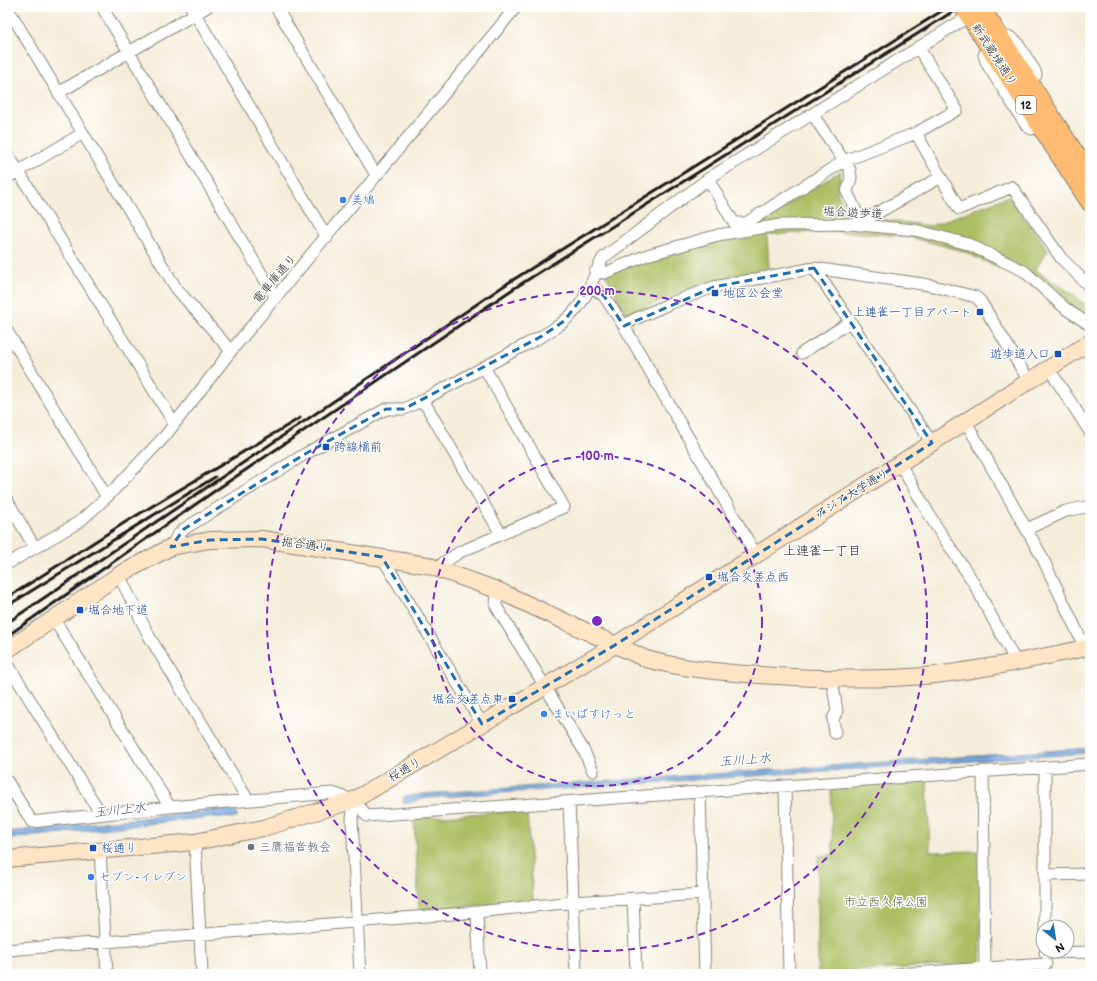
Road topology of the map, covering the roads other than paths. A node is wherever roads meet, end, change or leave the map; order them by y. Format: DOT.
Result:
graph roads {
  1 [pos="102,7"];
  2 [pos="207,7"];
  3 [pos="276,7"];
  4 [pos="516,7"];
  5 [pos="7,8"];
  6 [pos="975,9"];
  7 [pos="193,10"];
  8 [pos="996,44"];
  9 [pos="918,47"];
  10 [pos="129,52"];
  11 [pos="58,93"];
  12 [pos="813,115"];
  13 [pos="83,133"];
  14 [pos="916,133"];
  15 [pos="7,153"];
  16 [pos="844,161"];
  17 [pos="18,171"];
  18 [pos="376,175"];
  19 [pos="1090,176"];
  20 [pos="942,177"];
  21 [pos="7,178"];
  22 [pos="708,179"];
  23 [pos="1090,203"];
  24 [pos="327,238"];
  25 [pos="814,268"];
  26 [pos="595,272"];
  27 [pos="591,286"];
  28 [pos="1090,287"];
  29 [pos="276,298"];
  30 [pos="850,322"];
  31 [pos="1090,325"];
  32 [pos="624,326"];
  33 [pos="7,331"];
  34 [pos="1090,342"];
  35 [pos="231,351"];
  36 [pos="802,352"];
  37 [pos="484,367"];
  38 [pos="1055,378"];
  39 [pos="1029,381"];
  40 [pos="423,400"];
  41 [pos="966,422"];
  42 [pos="174,423"];
  43 [pos="1090,432"];
  44 [pos="932,443"];
  45 [pos="900,464"];
  46 [pos="107,497"];
  47 [pos="7,500"];
  48 [pos="1090,506"];
  49 [pos="1027,529"];
  50 [pos="501,534"];
  51 [pos="171,547"];
  52 [pos="35,548"];
  53 [pos="756,555"];
  54 [pos="382,557"];
  55 [pos="7,564"];
  56 [pos="439,570"];
  57 [pos="119,575"];
  58 [pos="497,590"];
  59 [pos="54,619"];
  60 [pos="614,645"];
  61 [pos="1088,648"];
  62 [pos="7,650"];
  63 [pos="1016,662"];
  64 [pos="7,663"];
  65 [pos="832,679"];
  66 [pos="546,686"];
  67 [pos="482,724"];
  68 [pos="835,733"];
  69 [pos="1090,764"];
  70 [pos="1044,767"];
  71 [pos="983,770"];
  72 [pos="593,771"];
  73 [pos="7,781"];
  74 [pos="785,786"];
  75 [pos="700,793"];
  76 [pos="248,800"];
  77 [pos="354,800"];
  78 [pos="569,802"];
  79 [pos="170,807"];
  80 [pos="101,814"];
  81 [pos="194,842"];
  82 [pos="100,850"];
  83 [pos="7,859"];
  84 [pos="1090,874"];
  85 [pos="1045,875"];
  86 [pos="703,894"];
  87 [pos="633,898"];
  88 [pos="573,902"];
  89 [pos="477,912"];
  90 [pos="1045,919"];
  91 [pos="358,921"];
  92 [pos="199,934"];
  93 [pos="105,942"];
  94 [pos="7,950"];
  95 [pos="1090,952"];
  96 [pos="1045,960"];
  97 [pos="985,971"];
  98 [pos="107,974"];
  99 [pos="202,974"];
  100 [pos="360,974"];
  101 [pos="480,974"];
  102 [pos="576,974"];
  103 [pos="636,974"];
  104 [pos="705,974"];
  105 [pos="789,974"];
  106 [pos="898,974"];
  1 -- 10 [label="street"];
  2 -- 7 [label="street"];
  3 -- 18 [label="street"];
  4 -- 18 [label="street, 電車庫通り"];
  5 -- 11 [label="street"];
  6 -- 8 [label="main road, 新武蔵境通り / 12"];
  6 -- 9 [label="street"];
  7 -- 10 [label="street"];
  7 -- 24 [label="street"];
  8 -- 19 [label="main road, 新武蔵境通り / 12"];
  8 -- 23 [label="main road, 新武蔵境通り / 12"];
  9 -- 12 [label="street"];
  9 -- 14 [label="street"];
  10 -- 11 [label="street"];
  10 -- 29 [label="street"];
  11 -- 13 [label="street"];
  12 -- 16 [label="street"];
  12 -- 22 [label="street"];
  13 -- 17 [label="street"];
  13 -- 35 [label="street"];
  14 -- 16 [label="street"];
  14 -- 20 [label="street"];
  15 -- 17 [label="street"];
  16 -- 20 [label="street"];
  16 -- 22 [label="street"];
  17 -- 21 [label="street"];
  17 -- 42 [label="street"];
  18 -- 24 [label="street, 電車庫通り"];
  20 -- 28 [label="street"];
  22 -- 26 [label="street"];
  24 -- 29 [label="street, 電車庫通り"];
  25 -- 30 [label="street"];
  25 -- 32 [label="street"];
  25 -- 39 [label="street"];
  26 -- 27 [label="street"];
  26 -- 31 [label="street, 堀合遊歩道"];
  27 -- 32 [label="street"];
  27 -- 37 [label="street"];
  29 -- 35 [label="street, 電車庫通り"];
  30 -- 36 [label="street"];
  30 -- 44 [label="street"];
  32 -- 53 [label="street"];
  33 -- 46 [label="street"];
  34 -- 39 [label="street, アジア大学通り"];
  35 -- 42 [label="street, 電車庫通り"];
  37 -- 40 [label="street"];
  37 -- 50 [label="street"];
  38 -- 43 [label="street"];
  39 -- 41 [label="street, アジア大学通り"];
  40 -- 50 [label="street"];
  40 -- 51 [label="street"];
  41 -- 44 [label="street, アジア大学通り"];
  41 -- 49 [label="street"];
  42 -- 46 [label="street, 電車庫通り"];
  44 -- 45 [label="street, アジア大学通り"];
  45 -- 53 [label="street, アジア大学通り"];
  45 -- 63 [label="street"];
  46 -- 52 [label="street, 電車庫通り"];
  47 -- 52 [label="street"];
  48 -- 49 [label="street"];
  49 -- 61 [label="street"];
  50 -- 56 [label="street"];
  51 -- 54 [label="street, 掘合通り"];
  51 -- 57 [label="street, 掘合通り"];
  52 -- 55 [label="street, 電車庫通り"];
  53 -- 60 [label="street, アジア大学通り"];
  54 -- 56 [label="street, 掘合通り"];
  54 -- 67 [label="street"];
  56 -- 58 [label="street, 掘合通り"];
  57 -- 59 [label="street, 掘合通り"];
  57 -- 76 [label="street"];
  58 -- 60 [label="street, 掘合通り"];
  58 -- 66 [label="street"];
  59 -- 62 [label="street, 掘合通り"];
  59 -- 79 [label="street"];
  60 -- 65 [label="street, 掘合通り"];
  60 -- 66 [label="street, 桜通り"];
  61 -- 63 [label="street, 掘合通り"];
  63 -- 65 [label="street, 掘合通り"];
  64 -- 80 [label="street"];
  65 -- 68 [label="street"];
  66 -- 67 [label="street, 桜通り"];
  66 -- 72 [label="street"];
  67 -- 77 [label="street, 桜通り"];
  69 -- 70 [label="street"];
  70 -- 71 [label="street"];
  70 -- 85 [label="street"];
  71 -- 74 [label="street"];
  71 -- 97 [label="street"];
  73 -- 80 [label="street"];
  74 -- 75 [label="street"];
  74 -- 105 [label="street"];
  75 -- 78 [label="street"];
  75 -- 86 [label="street"];
  76 -- 77 [label="street"];
  76 -- 79 [label="street"];
  77 -- 78 [label="street"];
  77 -- 81 [label="street, 桜通り"];
  77 -- 91 [label="street"];
  78 -- 88 [label="street"];
  79 -- 80 [label="street"];
  81 -- 82 [label="street, 桜通り"];
  81 -- 92 [label="street"];
  82 -- 83 [label="street, 桜通り"];
  82 -- 93 [label="street"];
  84 -- 85 [label="street"];
  85 -- 90 [label="street"];
  86 -- 87 [label="street"];
  86 -- 104 [label="street"];
  87 -- 88 [label="street"];
  87 -- 103 [label="street"];
  88 -- 89 [label="street"];
  88 -- 102 [label="street"];
  89 -- 91 [label="street"];
  89 -- 101 [label="street"];
  91 -- 92 [label="street"];
  91 -- 100 [label="street"];
  92 -- 93 [label="street"];
  92 -- 99 [label="street"];
  93 -- 94 [label="street"];
  93 -- 98 [label="street"];
  95 -- 96 [label="street"];
  96 -- 97 [label="street"];
  97 -- 106 [label="street"];
}
